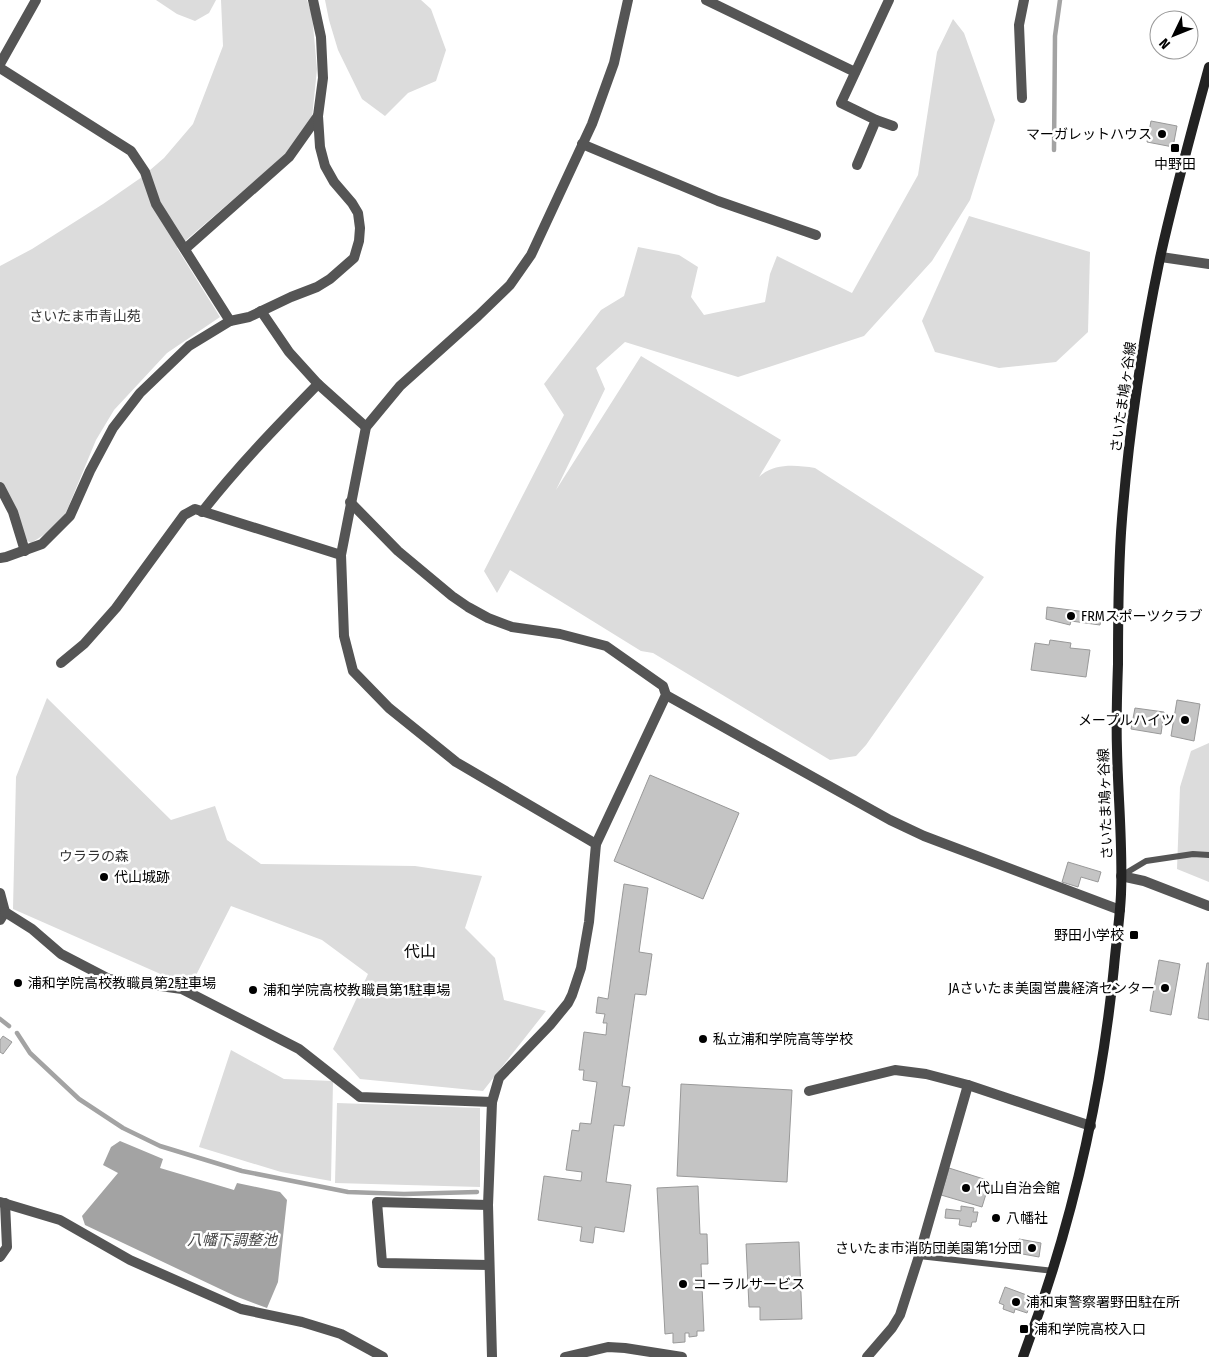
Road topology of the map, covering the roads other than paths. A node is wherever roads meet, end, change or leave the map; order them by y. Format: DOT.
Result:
graph roads {
  1 [pos="36,0"];
  2 [pos="313,0"];
  3 [pos="628,0"];
  4 [pos="706,0"];
  5 [pos="889,0"];
  6 [pos="1024,0"];
  7 [pos="0,64"];
  8 [pos="1209,67"];
  9 [pos="0,68"];
  10 [pos="856,72"];
  11 [pos="1022,98"];
  12 [pos="318,116"];
  13 [pos="876,120"];
  14 [pos="893,126"];
  15 [pos="582,144"];
  16 [pos="857,165"];
  17 [pos="816,234"];
  18 [pos="185,248"];
  19 [pos="1160,257"];
  20 [pos="1209,264"];
  21 [pos="261,311"];
  22 [pos="230,321"];
  23 [pos="318,384"];
  24 [pos="366,427"];
  25 [pos="0,488"];
  26 [pos="350,502"];
  27 [pos="202,512"];
  28 [pos="25,550"];
  29 [pos="341,555"];
  30 [pos="0,558"];
  31 [pos="61,663"];
  32 [pos="666,696"];
  33 [pos="596,844"];
  34 [pos="1209,855"];
  35 [pos="1121,876"];
  36 [pos="0,893"];
  37 [pos="1209,906"];
  38 [pos="1120,910"];
  39 [pos="2,916"];
  40 [pos="968,1085"];
  41 [pos="808,1091"];
  42 [pos="492,1102"];
  43 [pos="1091,1126"];
  44 [pos="488,1196"];
  45 [pos="2,1202"];
  46 [pos="919,1256"];
  47 [pos="0,1257"];
  48 [pos="489,1265"];
  49 [pos="1054,1271"];
  50 [pos="665,1356"];
  51 [pos="383,1357"];
  52 [pos="492,1357"];
  53 [pos="566,1357"];
  54 [pos="682,1357"];
  55 [pos="867,1357"];
  56 [pos="1024,1357"];
  1 -- 7 [label="street"];
  2 -- 12 [label="street"];
  3 -- 15 [label="street"];
  4 -- 10 [label="street"];
  5 -- 10 [label="street"];
  6 -- 11 [label="street"];
  8 -- 19 [label="main road, さいたま鳩ヶ谷線"];
  9 -- 18 [label="street"];
  10 -- 13 [label="street"];
  12 -- 18 [label="street"];
  12 -- 21 [label="street"];
  13 -- 14 [label="street"];
  13 -- 16 [label="street"];
  15 -- 17 [label="street"];
  15 -- 24 [label="street"];
  18 -- 22 [label="street"];
  19 -- 20 [label="street"];
  19 -- 35 [label="main road, さいたま鳩ヶ谷線"];
  21 -- 22 [label="street"];
  21 -- 23 [label="street"];
  22 -- 28 [label="street"];
  23 -- 24 [label="street"];
  23 -- 27 [label="street"];
  24 -- 26 [label="street"];
  25 -- 28 [label="street"];
  26 -- 29 [label="street"];
  26 -- 32 [label="street"];
  27 -- 29 [label="street"];
  27 -- 31 [label="street"];
  28 -- 30 [label="street"];
  29 -- 33 [label="street"];
  32 -- 33 [label="street"];
  32 -- 38 [label="street"];
  33 -- 42 [label="street"];
  34 -- 35 [label="lane"];
  35 -- 37 [label="street"];
  35 -- 38 [label="main road, さいたま鳩ヶ谷線"];
  36 -- 39 [label="street"];
  38 -- 43 [label="main road, さいたま鳩ヶ谷線"];
  39 -- 42 [label="street"];
  40 -- 41 [label="street"];
  40 -- 43 [label="street"];
  40 -- 46 [label="street"];
  42 -- 44 [label="street"];
  43 -- 49 [label="main road, さいたま鳩ヶ谷線"];
  44 -- 48 [label="street"];
  44 -- 48 [label="street"];
  45 -- 47 [label="street"];
  45 -- 51 [label="street"];
  46 -- 49 [label="lane"];
  46 -- 55 [label="street"];
  48 -- 52 [label="street"];
  49 -- 56 [label="main road, さいたま鳩ヶ谷線"];
  50 -- 53 [label="street"];
  50 -- 54 [label="street"];
}
